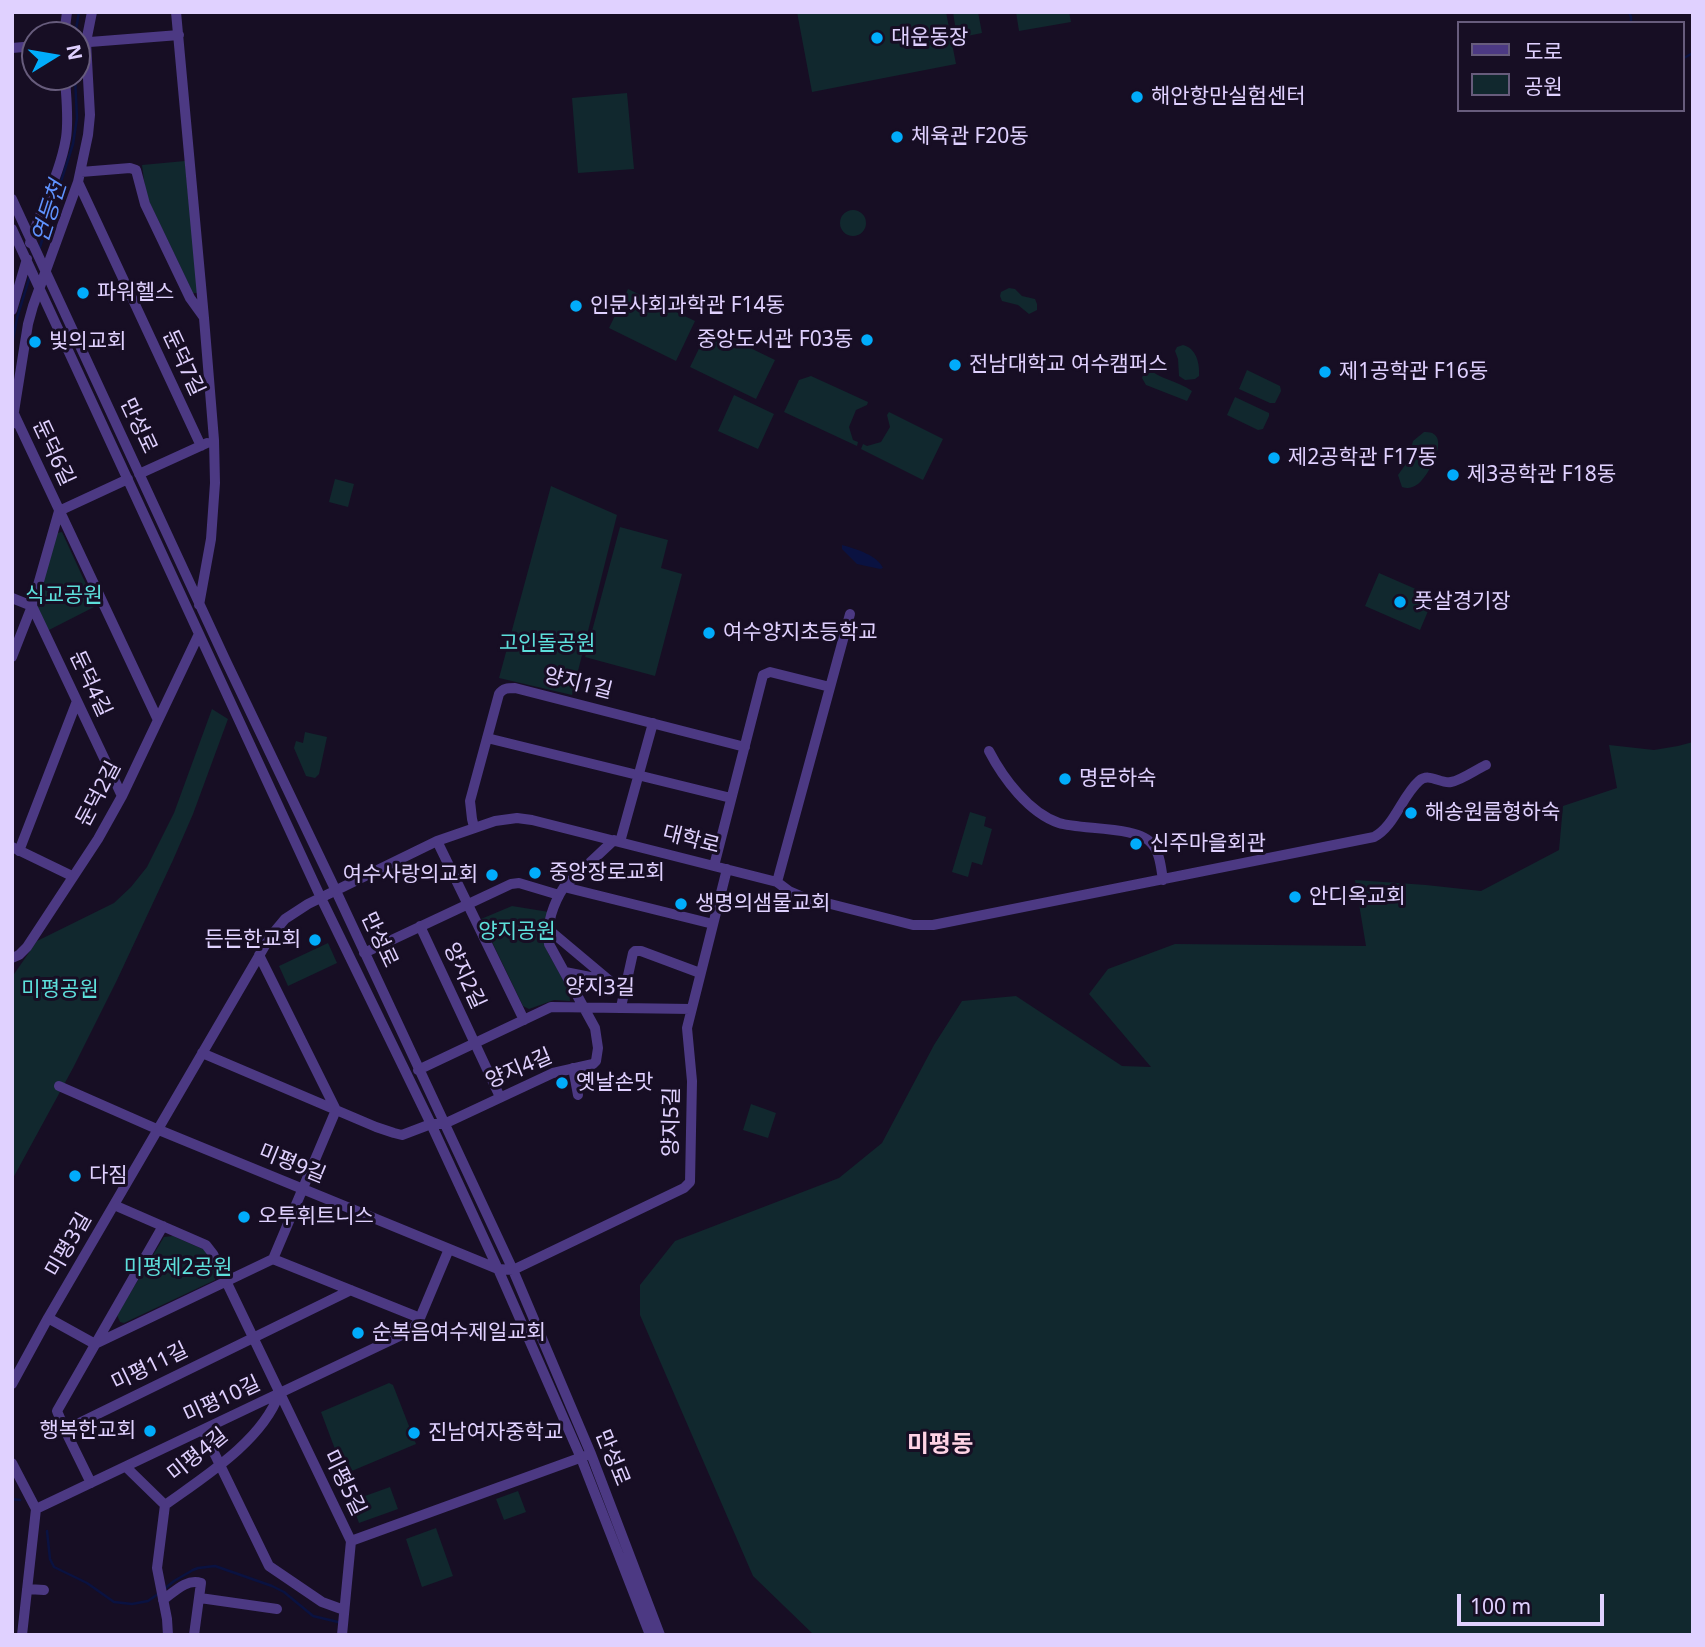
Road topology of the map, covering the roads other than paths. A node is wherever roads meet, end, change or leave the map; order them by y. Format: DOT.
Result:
graph roads {
  1 [pos="176,12"];
  2 [pos="179,35"];
  3 [pos="91,42"];
  4 [pos="66,91"];
  5 [pos="86,91"];
  6 [pos="79,177"];
  7 [pos="12,199"];
  8 [pos="12,229"];
  9 [pos="31,242"];
  10 [pos="28,263"];
  11 [pos="45,271"];
  12 [pos="39,289"];
  13 [pos="12,310"];
  14 [pos="204,318"];
  15 [pos="13,419"];
  16 [pos="214,440"];
  17 [pos="201,446"];
  18 [pos="139,474"];
  19 [pos="128,479"];
  20 [pos="59,511"];
  21 [pos="12,598"];
  22 [pos="199,605"];
  23 [pos="32,606"];
  24 [pos="850,614"];
  25 [pos="199,634"];
  26 [pos="12,657"];
  27 [pos="831,687"];
  28 [pos="77,701"];
  29 [pos="158,720"];
  30 [pos="653,723"];
  31 [pos="487,738"];
  32 [pos="745,747"];
  33 [pos="989,751"];
  34 [pos="1486,765"];
  35 [pos="639,776"];
  36 [pos="122,796"];
  37 [pos="731,799"];
  38 [pos="474,827"];
  39 [pos="438,841"];
  40 [pos="617,841"];
  41 [pos="16,849"];
  42 [pos="714,866"];
  43 [pos="727,869"];
  44 [pos="72,876"];
  45 [pos="1163,880"];
  46 [pos="778,882"];
  47 [pos="335,891"];
  48 [pos="561,891"];
  49 [pos="321,898"];
  50 [pos="467,904"];
  51 [pos="713,925"];
  52 [pos="420,926"];
  53 [pos="548,929"];
  54 [pos="364,953"];
  55 [pos="259,955"];
  56 [pos="12,958"];
  57 [pos="565,972"];
  58 [pos="700,973"];
  59 [pos="611,981"];
  60 [pos="626,984"];
  61 [pos="584,1007"];
  62 [pos="621,1007"];
  63 [pos="691,1009"];
  64 [pos="524,1020"];
  65 [pos="475,1043"];
  66 [pos="202,1053"];
  67 [pos="573,1068"];
  68 [pos="418,1070"];
  69 [pos="59,1086"];
  70 [pos="578,1094"];
  71 [pos="500,1097"];
  72 [pos="336,1110"];
  73 [pos="431,1124"];
  74 [pos="444,1124"];
  75 [pos="159,1130"];
  76 [pos="303,1189"];
  77 [pos="114,1205"];
  78 [pos="163,1226"];
  79 [pos="449,1249"];
  80 [pos="273,1259"];
  81 [pos="498,1269"];
  82 [pos="513,1270"];
  83 [pos="226,1282"];
  84 [pos="351,1290"];
  85 [pos="48,1318"];
  86 [pos="420,1318"];
  87 [pos="253,1339"];
  88 [pos="95,1344"];
  89 [pos="12,1384"];
  90 [pos="279,1394"];
  91 [pos="65,1430"];
  92 [pos="203,1430"];
  93 [pos="586,1456"];
  94 [pos="12,1464"];
  95 [pos="220,1465"];
  96 [pos="126,1466"];
  97 [pos="91,1483"];
  98 [pos="165,1505"];
  99 [pos="36,1509"];
  100 [pos="351,1541"];
  101 [pos="27,1589"];
  102 [pos="44,1590"];
  103 [pos="162,1595"];
  104 [pos="200,1598"];
  105 [pos="277,1609"];
  106 [pos="344,1610"];
  107 [pos="22,1635"];
  108 [pos="168,1635"];
  109 [pos="194,1635"];
  110 [pos="342,1635"];
  111 [pos="650,1635"];
  112 [pos="660,1635"];
  1 -- 2 [label="street, 둔덕7길"];
  2 -- 3 [label="street"];
  2 -- 14 [label="street, 둔덕7길"];
  4 -- 9 [label="street"];
  5 -- 6 [label="street"];
  6 -- 11 [label="street"];
  6 -- 14 [label="street, 둔덕7길"];
  6 -- 17 [label="street, 둔덕7길"];
  7 -- 9 [label="street"];
  8 -- 10 [label="street"];
  9 -- 10 [label="street"];
  9 -- 11 [label="street, 만성로"];
  10 -- 12 [label="street, 만성로"];
  10 -- 13 [label="street"];
  11 -- 12 [label="street"];
  11 -- 18 [label="street, 만성로"];
  12 -- 15 [label="street, 둔덕6길"];
  12 -- 19 [label="street, 만성로"];
  14 -- 16 [label="street, 둔덕7길"];
  15 -- 20 [label="street, 둔덕6길"];
  16 -- 17 [label="street"];
  16 -- 22 [label="street, 둔덕7길"];
  17 -- 18 [label="street"];
  18 -- 22 [label="street, 만성로"];
  19 -- 20 [label="street, 둔덕6길"];
  19 -- 25 [label="street, 만성로"];
  20 -- 23 [label="street, 둔덕6길"];
  20 -- 29 [label="street, 둔덕6길"];
  21 -- 23 [label="street"];
  22 -- 47 [label="street, 만성로"];
  23 -- 26 [label="street, 둔덕6길"];
  23 -- 28 [label="street, 둔덕4길"];
  24 -- 27 [label="street"];
  25 -- 29 [label="street, 둔덕2길"];
  25 -- 49 [label="street, 만성로"];
  27 -- 32 [label="street"];
  27 -- 46 [label="street"];
  28 -- 36 [label="street, 둔덕4길"];
  28 -- 41 [label="street"];
  29 -- 36 [label="street, 둔덕2길"];
  30 -- 31 [label="street, 양지1길"];
  30 -- 32 [label="street, 양지1길"];
  30 -- 35 [label="street"];
  31 -- 35 [label="street"];
  31 -- 38 [label="street, 양지1길"];
  32 -- 37 [label="street"];
  33 -- 45 [label="street"];
  34 -- 45 [label="street, 대학로"];
  35 -- 37 [label="street"];
  35 -- 40 [label="street"];
  36 -- 44 [label="street, 둔덕2길"];
  37 -- 42 [label="street"];
  38 -- 39 [label="street, 대학로"];
  38 -- 40 [label="street, 대학로"];
  39 -- 47 [label="street, 대학로"];
  39 -- 50 [label="street, 양지2길"];
  40 -- 42 [label="street, 대학로"];
  40 -- 48 [label="street"];
  41 -- 44 [label="street"];
  42 -- 43 [label="street, 대학로"];
  43 -- 46 [label="street, 대학로"];
  43 -- 51 [label="street, 양지5길"];
  44 -- 56 [label="street, 둔덕2길"];
  45 -- 46 [label="street, 대학로"];
  47 -- 49 [label="street, 미평3길"];
  47 -- 54 [label="street, 만성로"];
  48 -- 50 [label="street, 양지2길"];
  48 -- 51 [label="street, 양지2길"];
  48 -- 53 [label="street"];
  49 -- 55 [label="street, 미평3길"];
  49 -- 73 [label="street, 만성로"];
  50 -- 52 [label="street, 양지2길"];
  50 -- 64 [label="street, 양지2길"];
  51 -- 58 [label="street, 양지5길"];
  52 -- 54 [label="street, 양지2길"];
  52 -- 65 [label="street, 양지2길"];
  53 -- 57 [label="street"];
  53 -- 59 [label="street"];
  54 -- 68 [label="street, 만성로"];
  55 -- 66 [label="street, 미평3길"];
  55 -- 72 [label="street"];
  57 -- 59 [label="street"];
  57 -- 61 [label="street"];
  58 -- 60 [label="street"];
  58 -- 63 [label="street, 양지5길"];
  59 -- 60 [label="street"];
  60 -- 62 [label="street"];
  61 -- 62 [label="street, 양지3길"];
  61 -- 64 [label="street, 양지3길"];
  61 -- 67 [label="street, 양지4길"];
  62 -- 63 [label="street, 양지3길"];
  63 -- 82 [label="street, 양지5길"];
  64 -- 65 [label="street, 양지3길"];
  65 -- 68 [label="street, 양지3길"];
  65 -- 71 [label="street"];
  66 -- 72 [label="street"];
  66 -- 75 [label="street, 미평3길"];
  67 -- 70 [label="street"];
  67 -- 71 [label="street, 양지4길"];
  68 -- 74 [label="street, 만성로"];
  69 -- 75 [label="street, 미평9길"];
  71 -- 74 [label="street, 양지4길"];
  72 -- 73 [label="street"];
  72 -- 76 [label="street"];
  73 -- 74 [label="street"];
  73 -- 81 [label="street, 만성로"];
  74 -- 82 [label="street, 만성로"];
  75 -- 76 [label="street, 미평9길"];
  75 -- 77 [label="street, 미평3길"];
  76 -- 79 [label="street, 미평9길"];
  76 -- 80 [label="street"];
  77 -- 78 [label="street, 미평5길"];
  77 -- 85 [label="street, 미평3길"];
  78 -- 83 [label="street, 미평5길"];
  78 -- 88 [label="street, 미평11길"];
  79 -- 81 [label="street, 미평9길"];
  79 -- 86 [label="street, 미평10길"];
  80 -- 83 [label="street"];
  80 -- 84 [label="street"];
  81 -- 82 [label="street, 미평9길"];
  81 -- 93 [label="street, 만성로"];
  82 -- 93 [label="street, 만성로"];
  83 -- 87 [label="street, 미평5길"];
  83 -- 88 [label="street"];
  84 -- 86 [label="street"];
  84 -- 87 [label="street"];
  85 -- 88 [label="street"];
  85 -- 89 [label="street, 미평3길"];
  86 -- 90 [label="street, 미평10길"];
  87 -- 90 [label="street, 미평5길"];
  87 -- 91 [label="street, 미평11길"];
  88 -- 91 [label="street, 미평11길"];
  90 -- 92 [label="street, 미평10길"];
  90 -- 95 [label="street, 미평4길"];
  90 -- 100 [label="street, 미평5길"];
  91 -- 97 [label="street, 미평11길"];
  92 -- 95 [label="street"];
  92 -- 96 [label="street, 미평10길"];
  93 -- 100 [label="street"];
  93 -- 111 [label="street, 만성로"];
  93 -- 112 [label="street, 만성로"];
  94 -- 99 [label="street"];
  95 -- 98 [label="street, 미평4길"];
  95 -- 106 [label="street"];
  96 -- 97 [label="street, 미평10길"];
  96 -- 98 [label="street"];
  97 -- 99 [label="street, 미평10길"];
  98 -- 103 [label="street, 미평4길"];
  99 -- 101 [label="street"];
  100 -- 106 [label="street, 미평5길"];
  101 -- 102 [label="street"];
  101 -- 107 [label="street"];
  103 -- 104 [label="street"];
  103 -- 108 [label="street, 미평4길"];
  104 -- 105 [label="street"];
  104 -- 109 [label="street"];
  106 -- 110 [label="street, 미평5길"];
}
